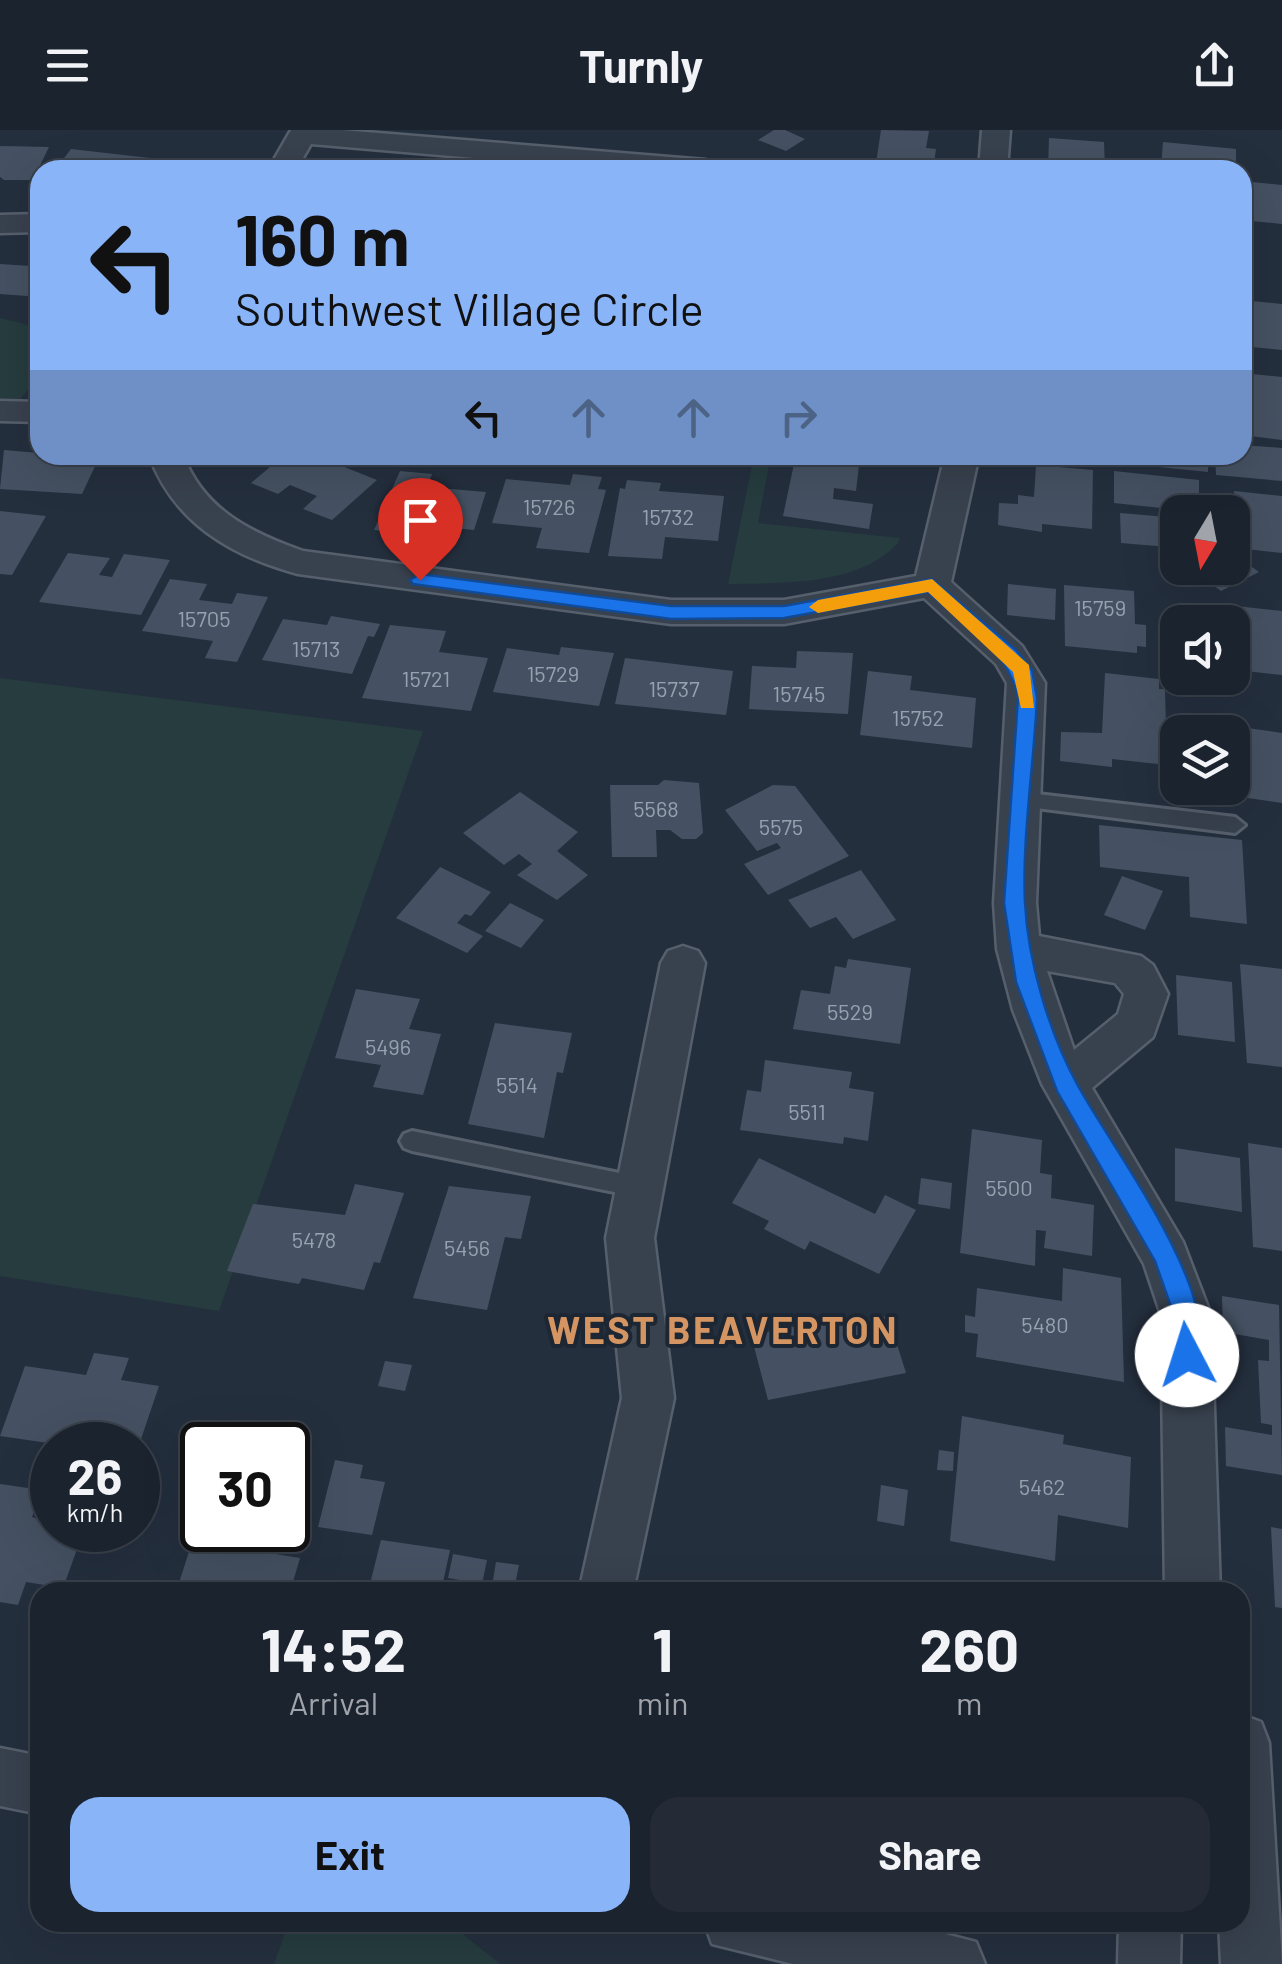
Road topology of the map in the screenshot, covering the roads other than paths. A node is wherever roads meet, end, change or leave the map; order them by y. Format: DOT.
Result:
graph roads {
  1 [pos="996,130"];
  2 [pos="304,133"];
  3 [pos="288,160"];
  4 [pos="606,160"];
  5 [pos="993,160"];
  6 [pos="0,224"];
  7 [pos="30,224"];
  8 [pos="0,410"];
  9 [pos="30,412"];
  10 [pos="171,465"];
  11 [pos="960,465"];
  12 [pos="932,586"];
  13 [pos="1020,799"];
  14 [pos="1235,825"];
  15 [pos="1020,948"];
  16 [pos="683,963"];
  17 [pos="1065,1084"];
  18 [pos="412,1141"];
  19 [pos="640,1187"];
  20 [pos="608,1582"];
  21 [pos="1193,1582"];
  22 [pos="0,1777"];
  23 [pos="30,1782"];
  24 [pos="1250,1927"];
  25 [pos="786,1932"];
  26 [pos="1150,1932"];
  27 [pos="954,1964"];
  28 [pos="1149,1964"];
  29 [pos="1252,1964"];
  1 -- 5 [label="street"];
  2 -- 3 [label="street"];
  2 -- 4 [label="street"];
  6 -- 7 [label="street"];
  8 -- 9 [label="street"];
  10 -- 12 [label="street"];
  11 -- 12 [label="street"];
  12 -- 13 [label="street"];
  13 -- 14 [label="lane"];
  13 -- 15 [label="street"];
  15 -- 17 [label="street"];
  15 -- 17 [label="street"];
  16 -- 19 [label="street"];
  17 -- 21 [label="street"];
  18 -- 19 [label="lane"];
  19 -- 20 [label="street"];
  22 -- 23 [label="street"];
  24 -- 29 [label="street"];
  25 -- 27 [label="street"];
  26 -- 28 [label="street"];
}
